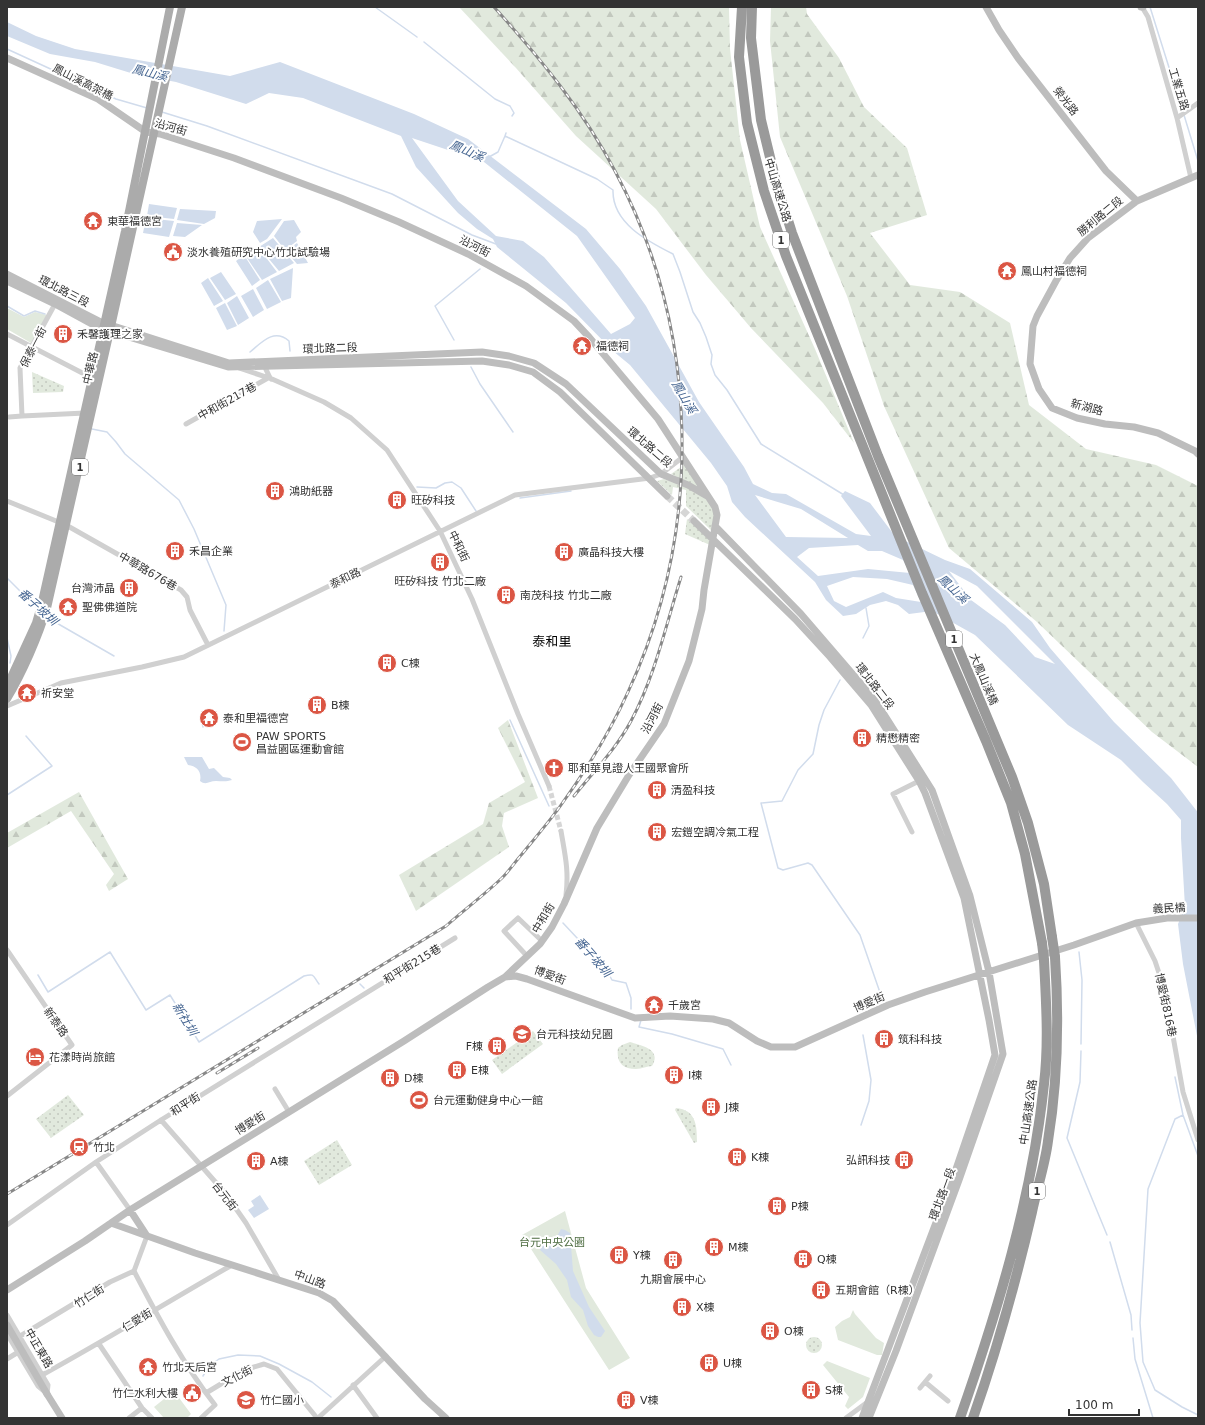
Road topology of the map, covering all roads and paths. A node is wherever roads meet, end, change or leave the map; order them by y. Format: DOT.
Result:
graph roads {
  1 [pos="170,7"];
  2 [pos="182,7"];
  3 [pos="737,7"];
  4 [pos="742,7"];
  5 [pos="752,7"];
  6 [pos="986,7"];
  7 [pos="1142,7"];
  8 [pos="739,57"];
  9 [pos="7,58"];
  10 [pos="1198,103"];
  11 [pos="1177,118"];
  12 [pos="146,132"];
  13 [pos="155,134"];
  14 [pos="1194,177"];
  15 [pos="1137,201"];
  16 [pos="7,274"];
  17 [pos="7,281"];
  18 [pos="55,304"];
  19 [pos="1033,326"];
  20 [pos="107,327"];
  21 [pos="7,334"];
  22 [pos="31,347"];
  23 [pos="260,368"];
  24 [pos="92,378"];
  25 [pos="270,379"];
  26 [pos="85,413"];
  27 [pos="22,416"];
  28 [pos="9,417"];
  29 [pos="186,424"];
  30 [pos="1198,454"];
  31 [pos="878,456"];
  32 [pos="683,457"];
  33 [pos="868,461"];
  34 [pos="661,474"];
  35 [pos="650,478"];
  36 [pos="667,496"];
  37 [pos="710,498"];
  38 [pos="7,501"];
  39 [pos="694,521"];
  40 [pos="63,524"];
  41 [pos="715,526"];
  42 [pos="440,531"];
  43 [pos="713,539"];
  44 [pos="208,646"];
  45 [pos="10,685"];
  46 [pos="7,699"];
  47 [pos="7,706"];
  48 [pos="919,781"];
  49 [pos="549,786"];
  50 [pos="1010,803"];
  51 [pos="1028,823"];
  52 [pos="561,832"];
  53 [pos="912,832"];
  54 [pos="564,904"];
  55 [pos="1198,918"];
  56 [pos="1139,922"];
  57 [pos="455,938"];
  58 [pos="542,941"];
  59 [pos="7,950"];
  60 [pos="527,956"];
  61 [pos="989,972"];
  62 [pos="980,974"];
  63 [pos="505,977"];
  64 [pos="369,991"];
  65 [pos="275,1089"];
  66 [pos="7,1096"];
  67 [pos="290,1112"];
  68 [pos="161,1120"];
  69 [pos="1198,1140"];
  70 [pos="96,1162"];
  71 [pos="201,1166"];
  72 [pos="130,1210"];
  73 [pos="111,1223"];
  74 [pos="7,1225"];
  75 [pos="147,1236"];
  76 [pos="232,1264"];
  77 [pos="134,1271"];
  78 [pos="279,1280"];
  79 [pos="7,1290"];
  80 [pos="154,1310"];
  81 [pos="7,1314"];
  82 [pos="7,1324"];
  83 [pos="7,1334"];
  84 [pos="20,1337"];
  85 [pos="12,1341"];
  86 [pos="99,1344"];
  87 [pos="26,1347"];
  88 [pos="18,1352"];
  89 [pos="386,1356"];
  90 [pos="7,1359"];
  91 [pos="42,1375"];
  92 [pos="930,1376"];
  93 [pos="925,1382"];
  94 [pos="353,1385"];
  95 [pos="920,1388"];
  96 [pos="206,1393"];
  97 [pos="47,1394"];
  98 [pos="872,1401"];
  99 [pos="948,1402"];
  100 [pos="142,1408"];
  101 [pos="62,1418"];
  102 [pos="129,1418"];
  103 [pos="152,1418"];
  104 [pos="201,1418"];
  105 [pos="318,1418"];
  106 [pos="377,1418"];
  107 [pos="446,1418"];
  108 [pos="846,1418"];
  109 [pos="862,1418"];
  110 [pos="869,1418"];
  111 [pos="960,1418"];
  112 [pos="973,1418"];
  1 -- 12 [label="main road, 1"];
  2 -- 13 [label="main road, 1"];
  3 -- 8 [label="highway"];
  4 -- 8 [label="highway, 中山高速公路 / 1"];
  5 -- 31 [label="highway, 中山高速公路 / 1"];
  6 -- 15 [label="street, 榮光路"];
  7 -- 11 [label="street, 工業五路"];
  8 -- 33 [label="highway, 中山高速公路 / 1"];
  9 -- 12 [label="street, 鳳山溪高架橋"];
  10 -- 11 [label="street"];
  11 -- 14 [label="street, 工業五路"];
  12 -- 13 [label="street, 沿河街"];
  12 -- 20 [label="main road, 中華路 / 1"];
  13 -- 20 [label="main road, 中華路 / 1"];
  13 -- 32 [label="street, 沿河街"];
  14 -- 15 [label="street, 勝利路二段"];
  15 -- 19 [label="street, 勝利路二段"];
  16 -- 20 [label="street, 環北路三段"];
  17 -- 18 [label="street, 環北路三段"];
  18 -- 20 [label="street, 環北路三段"];
  18 -- 22 [label="street, 保泰一街"];
  19 -- 30 [label="street, 新湖路"];
  20 -- 23 [label="street, 環北路二段"];
  20 -- 23 [label="street, 環北路二段"];
  20 -- 24 [label="main road, 中華路 / 1"];
  20 -- 40 [label="main road, 中華路 / 1"];
  21 -- 22 [label="street"];
  22 -- 24 [label="street"];
  22 -- 27 [label="street, 保泰一街"];
  23 -- 25 [label="street, 中和街"];
  23 -- 25 [label="street"];
  23 -- 34 [label="street, 環北路二段"];
  23 -- 35 [label="street, 環北路二段"];
  24 -- 26 [label="main road, 中華路 / 1"];
  25 -- 29 [label="street, 中和街217巷"];
  25 -- 42 [label="street, 中和街"];
  26 -- 27 [label="street"];
  26 -- 40 [label="main road, 中華路 / 1"];
  27 -- 28 [label="street"];
  31 -- 51 [label="highway, 大鳳山溪橋 / 1"];
  32 -- 34 [label="street, 泰和路"];
  32 -- 37 [label="street, 沿河街"];
  33 -- 50 [label="highway, 大鳳山溪橋 / 1"];
  34 -- 35 [label="street, 泰和路"];
  34 -- 37 [label="street, 環北路二段"];
  35 -- 36 [label="street, 環北路二段"];
  35 -- 42 [label="street, 泰和路"];
  37 -- 41 [label="street"];
  38 -- 40 [label="street, 中華路676巷"];
  39 -- 43 [label="street, 環北路二段"];
  40 -- 44 [label="street, 中華路676巷"];
  40 -- 45 [label="main road, 中華路 / 1"];
  41 -- 43 [label="street, 沿河街"];
  41 -- 61 [label="street, 環北路二段"];
  42 -- 44 [label="street, 泰和路"];
  42 -- 49 [label="street, 中和街"];
  43 -- 48 [label="street, 環北路二段"];
  43 -- 54 [label="street, 沿河街"];
  44 -- 47 [label="street, 泰和路"];
  45 -- 46 [label="main road, 1"];
  48 -- 53 [label="street"];
  48 -- 62 [label="street, 環北路二段"];
  50 -- 111 [label="highway, 中山高速公路 / 1, bridge"];
  51 -- 112 [label="highway, 中山高速公路 / 1, bridge"];
  52 -- 54 [label="street, 中和街"];
  54 -- 58 [label="street, 中和街"];
  55 -- 56 [label="street, 義民橋"];
  56 -- 61 [label="street, 博愛街"];
  56 -- 69 [label="street, 博愛街816巷"];
  57 -- 64 [label="street, 和平街215巷"];
  58 -- 60 [label="street, 中和街"];
  58 -- 60 [label="street"];
  59 -- 66 [label="street, 新泰路"];
  60 -- 63 [label="street, 中和街"];
  61 -- 62 [label="street, 博愛街"];
  61 -- 98 [label="street, 環北路一段"];
  62 -- 63 [label="street, 博愛街"];
  62 -- 98 [label="street, 環北路一段"];
  63 -- 67 [label="street, 博愛街"];
  64 -- 68 [label="street, 和平街"];
  65 -- 67 [label="street"];
  67 -- 71 [label="street, 博愛街"];
  68 -- 70 [label="street, 和平街"];
  68 -- 71 [label="street, 台元街"];
  70 -- 72 [label="street"];
  70 -- 74 [label="street, 和平街"];
  71 -- 72 [label="street, 博愛街"];
  71 -- 78 [label="street, 台元街"];
  72 -- 73 [label="street, 博愛街"];
  72 -- 75 [label="street"];
  73 -- 75 [label="street, 中山路"];
  73 -- 79 [label="street, 博愛街"];
  75 -- 76 [label="street, 中山路"];
  75 -- 77 [label="street"];
  76 -- 78 [label="street, 中山路"];
  76 -- 80 [label="street, 仁愛街"];
  77 -- 80 [label="street"];
  77 -- 84 [label="street, 竹仁街"];
  78 -- 89 [label="street, 中山路"];
  80 -- 86 [label="street, 仁愛街"];
  80 -- 96 [label="street"];
  81 -- 84 [label="street, 中正東路"];
  82 -- 97 [label="street, bridge"];
  83 -- 85 [label="street, 中正東路"];
  84 -- 85 [label="street, 竹仁街"];
  84 -- 87 [label="street, 中正東路"];
  85 -- 88 [label="street, 中正東路"];
  86 -- 91 [label="street, 仁愛街"];
  86 -- 100 [label="street"];
  87 -- 88 [label="street"];
  87 -- 91 [label="street, 中正東路"];
  88 -- 90 [label="street"];
  88 -- 97 [label="street, 中正東路"];
  89 -- 94 [label="street"];
  89 -- 107 [label="street, 中山路"];
  91 -- 97 [label="street, 中正東路"];
  92 -- 93 [label="street"];
  93 -- 95 [label="street"];
  93 -- 99 [label="street"];
  94 -- 105 [label="street"];
  94 -- 106 [label="street"];
  96 -- 104 [label="street"];
  96 -- 105 [label="street, 文化街"];
  97 -- 101 [label="street, 中正東路"];
  98 -- 108 [label="street"];
  98 -- 109 [label="street, 環北路一段"];
  98 -- 110 [label="street, 環北路一段"];
  100 -- 102 [label="street"];
  100 -- 103 [label="street"];
}
